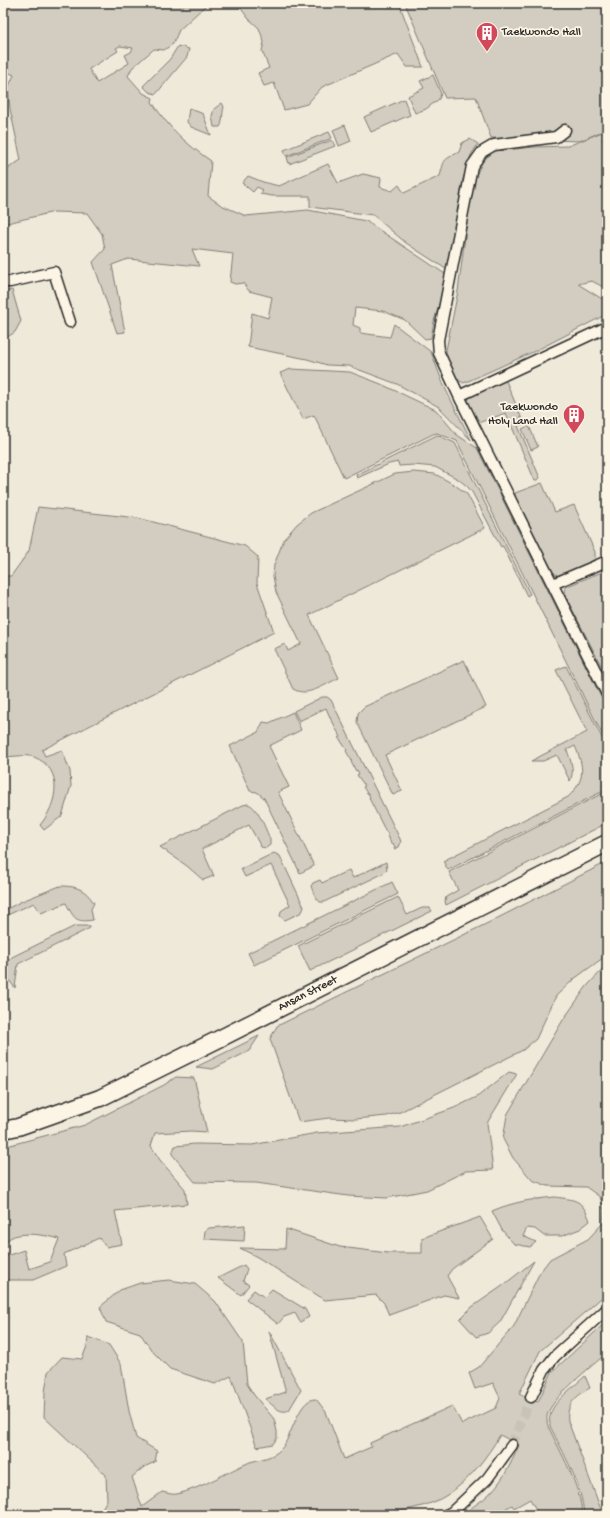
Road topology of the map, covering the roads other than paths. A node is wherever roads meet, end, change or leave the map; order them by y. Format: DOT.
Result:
graph roads {
  1 [pos="565,130"];
  2 [pos="3,282"];
  3 [pos="70,322"];
  4 [pos="607,327"];
  5 [pos="459,396"];
  6 [pos="607,561"];
  7 [pos="553,584"];
  8 [pos="607,694"];
  9 [pos="607,843"];
  10 [pos="3,1130"];
  11 [pos="607,1309"];
  12 [pos="531,1397"];
  13 [pos="512,1445"];
  14 [pos="446,1515"];
  1 -- 5 [label="street"];
  2 -- 3 [label="street"];
  4 -- 5 [label="street"];
  5 -- 7 [label="street"];
  6 -- 7 [label="street"];
  7 -- 8 [label="street"];
  9 -- 10 [label="main road, Ansan Street"];
  11 -- 12 [label="street"];
  13 -- 14 [label="street"];
}
